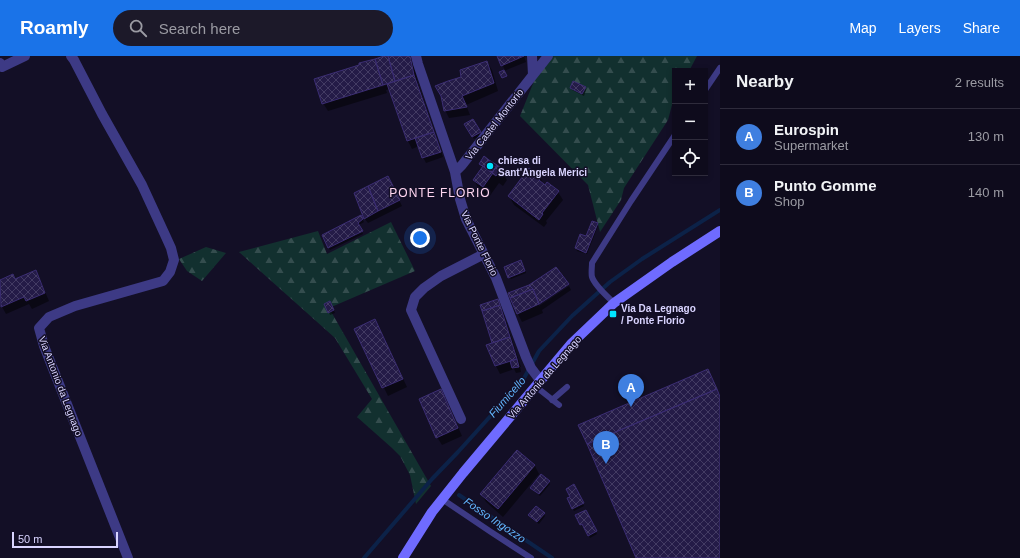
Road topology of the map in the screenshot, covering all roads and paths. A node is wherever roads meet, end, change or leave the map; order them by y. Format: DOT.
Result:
graph roads {
  1 [pos="25,56"];
  2 [pos="71,56"];
  3 [pos="416,56"];
  4 [pos="532,56"];
  5 [pos="548,56"];
  6 [pos="0,63"];
  7 [pos="720,68"];
  8 [pos="533,75"];
  9 [pos="708,86"];
  10 [pos="672,140"];
  11 [pos="455,172"];
  12 [pos="720,231"];
  13 [pos="484,254"];
  14 [pos="614,303"];
  15 [pos="536,380"];
  16 [pos="567,387"];
  17 [pos="552,400"];
  18 [pos="559,405"];
  19 [pos="461,419"];
  20 [pos="442,499"];
  21 [pos="128,558"];
  22 [pos="403,558"];
  23 [pos="531,558"];
  1 -- 6 [label="street"];
  2 -- 21 [label="street, Via Antonio da Legnago"];
  3 -- 11 [label="street, Via Ponte Florio"];
  4 -- 8 [label="street"];
  5 -- 8 [label="street, Via Castel Montorio"];
  7 -- 9 [label="lane"];
  8 -- 11 [label="street, Via Castel Montorio"];
  10 -- 14 [label="lane"];
  11 -- 13 [label="street, Via Ponte Florio"];
  12 -- 14 [label="street, Via Antonio da Legnago"];
  13 -- 15 [label="street, Via Ponte Florio"];
  13 -- 19 [label="street"];
  14 -- 15 [label="street, Via Antonio da Legnago"];
  15 -- 17 [label="lane"];
  15 -- 20 [label="street, Via Antonio da Legnago"];
  16 -- 17 [label="lane"];
  17 -- 18 [label="lane"];
  20 -- 22 [label="street, Via Antonio da Legnago"];
  20 -- 23 [label="lane"];
}
